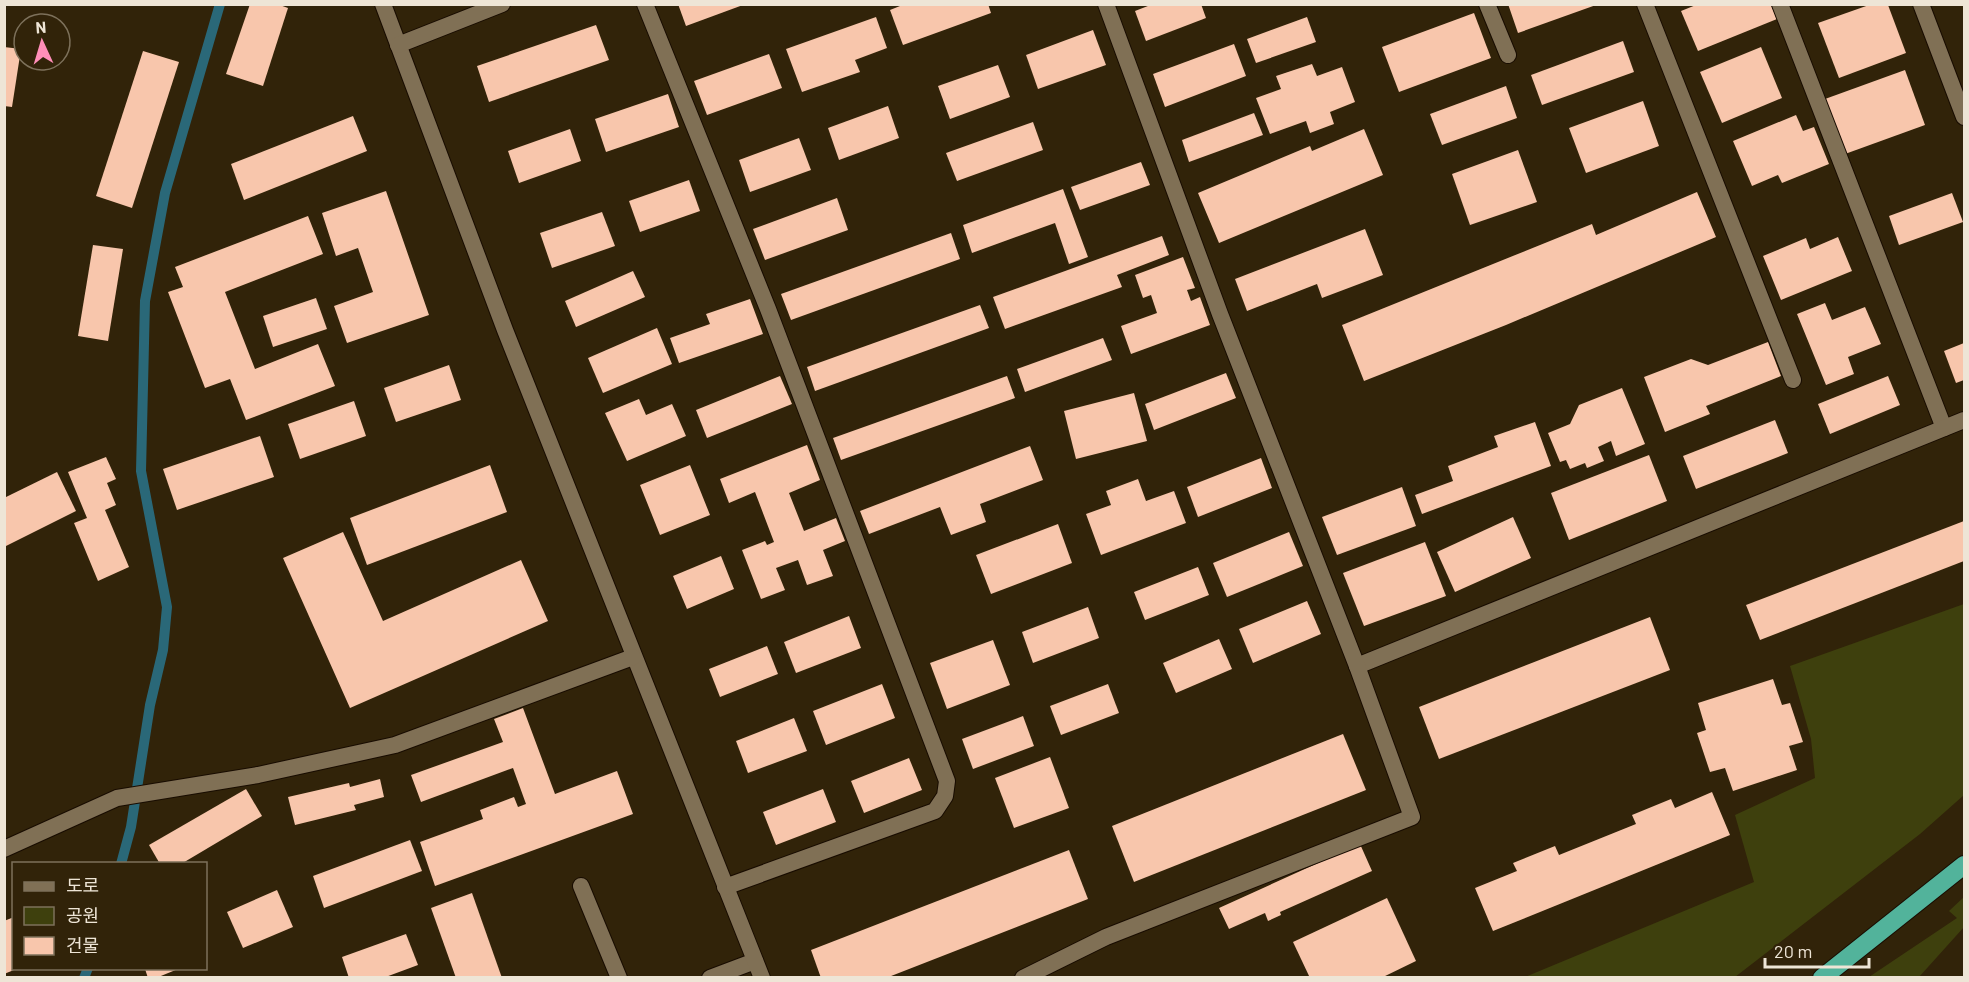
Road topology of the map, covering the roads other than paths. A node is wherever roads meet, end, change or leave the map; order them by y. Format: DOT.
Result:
graph roads {
  1 [pos="383,4"];
  2 [pos="502,4"];
  3 [pos="645,4"];
  4 [pos="1106,4"];
  5 [pos="1487,4"];
  6 [pos="1645,4"];
  7 [pos="1780,4"];
  8 [pos="1921,4"];
  9 [pos="398,45"];
  10 [pos="1508,55"];
  11 [pos="1965,117"];
  12 [pos="1793,380"];
  13 [pos="1965,420"];
  14 [pos="1944,428"];
  15 [pos="633,657"];
  16 [pos="1357,666"];
  17 [pos="4,849"];
  18 [pos="1965,865"];
  19 [pos="581,886"];
  20 [pos="725,887"];
  21 [pos="754,961"];
  22 [pos="619,978"];
  23 [pos="710,978"];
  24 [pos="762,978"];
  25 [pos="1023,978"];
  26 [pos="1822,978"];
  1 -- 9 [label="street"];
  2 -- 9 [label="street"];
  3 -- 20 [label="street"];
  4 -- 16 [label="street"];
  5 -- 10 [label="street"];
  6 -- 12 [label="street"];
  7 -- 14 [label="street"];
  8 -- 11 [label="street"];
  9 -- 15 [label="street"];
  13 -- 14 [label="street"];
  14 -- 16 [label="street"];
  15 -- 17 [label="street"];
  15 -- 20 [label="street"];
  16 -- 25 [label="street"];
  18 -- 26 [label="highway"];
  19 -- 22 [label="street"];
  20 -- 21 [label="street"];
  21 -- 23 [label="street"];
  21 -- 24 [label="street"];
}
